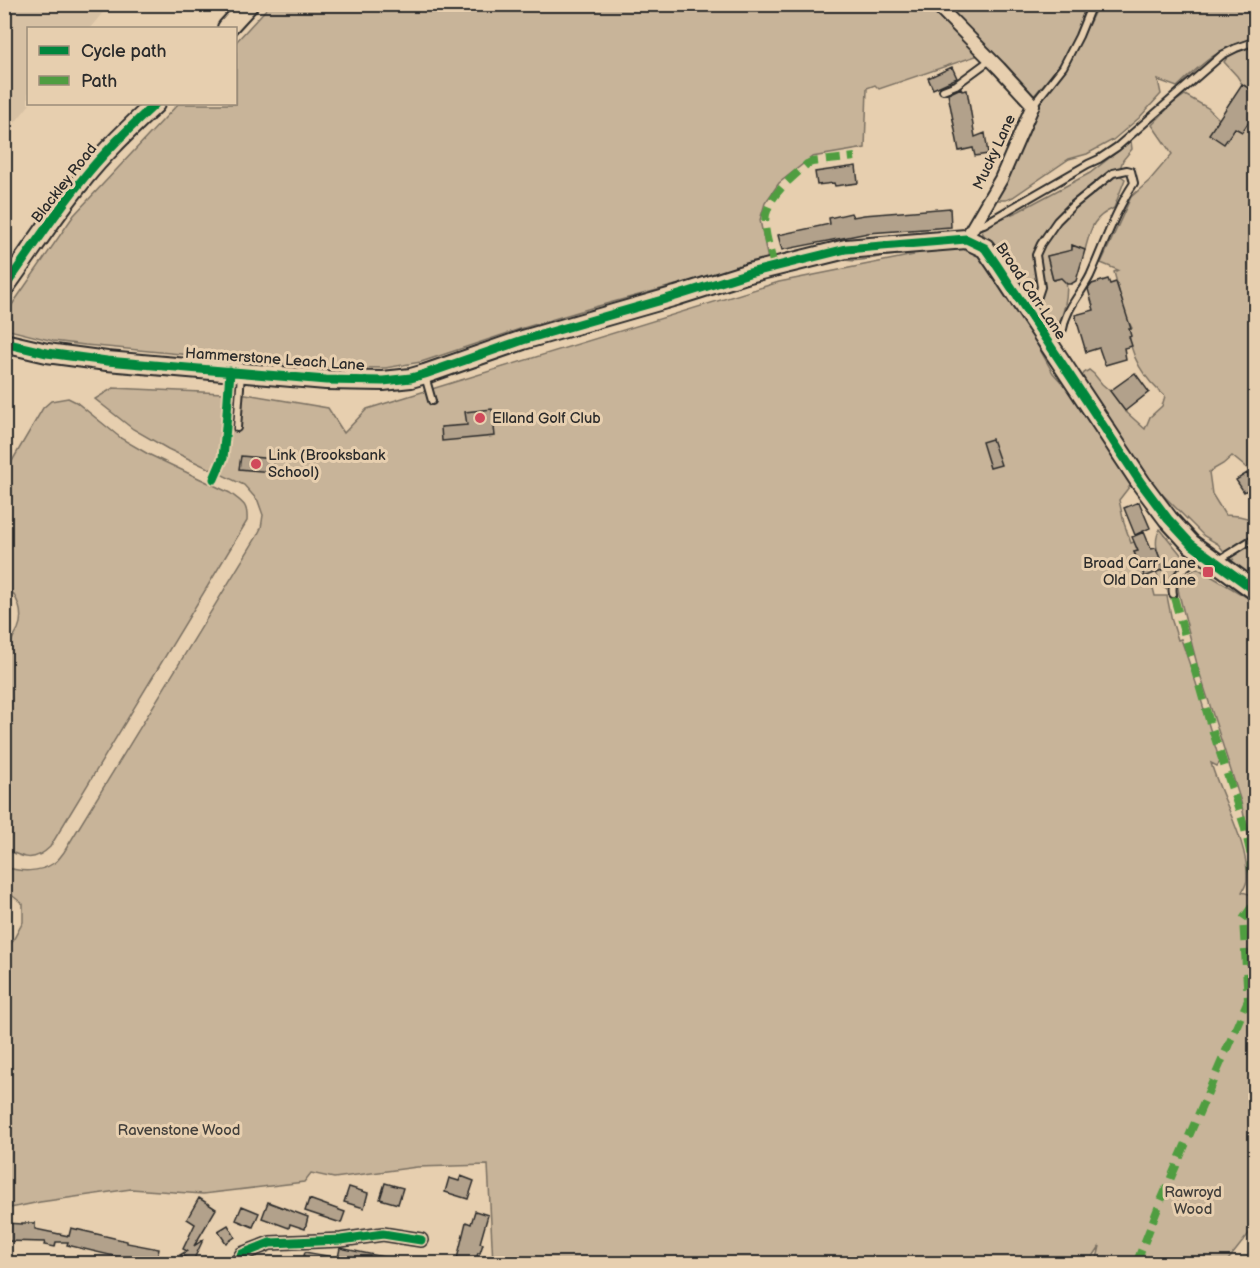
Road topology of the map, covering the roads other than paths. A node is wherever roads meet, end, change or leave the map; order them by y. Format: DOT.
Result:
graph roads {
  1 [pos="249,4"];
  2 [pos="936,4"];
  3 [pos="1092,4"];
  4 [pos="228,27"];
  5 [pos="1256,40"];
  6 [pos="991,59"];
  7 [pos="944,90"];
  8 [pos="154,105"];
  9 [pos="1032,105"];
  10 [pos="970,233"];
  11 [pos="4,288"];
  12 [pos="1025,308"];
  13 [pos="1063,329"];
  14 [pos="4,343"];
  15 [pos="241,372"];
  16 [pos="425,374"];
  17 [pos="432,401"];
  18 [pos="237,428"];
  19 [pos="1256,537"];
  20 [pos="1210,558"];
  21 [pos="1256,591"];
  22 [pos="1173,594"];
  23 [pos="421,1240"];
  24 [pos="236,1263"];
  1 -- 4 [label="street"];
  2 -- 6 [label="street, Mucky Lane"];
  3 -- 9 [label="lane"];
  5 -- 10 [label="lane"];
  6 -- 7 [label="lane"];
  6 -- 9 [label="street, Mucky Lane"];
  8 -- 11 [label="street, Blackley Road"];
  9 -- 10 [label="street, Mucky Lane"];
  10 -- 12 [label="street, Broad Carr Lane"];
  10 -- 16 [label="street, Hammerstone Leach Lane"];
  12 -- 13 [label="lane"];
  12 -- 20 [label="street, Broad Carr Lane"];
  14 -- 15 [label="street, Hammerstone Leach Lane"];
  15 -- 16 [label="street, Hammerstone Leach Lane"];
  15 -- 18 [label="lane"];
  16 -- 17 [label="lane"];
  19 -- 20 [label="lane"];
  20 -- 21 [label="street, Broad Carr Lane"];
  20 -- 22 [label="lane"];
  23 -- 24 [label="street"];
}
